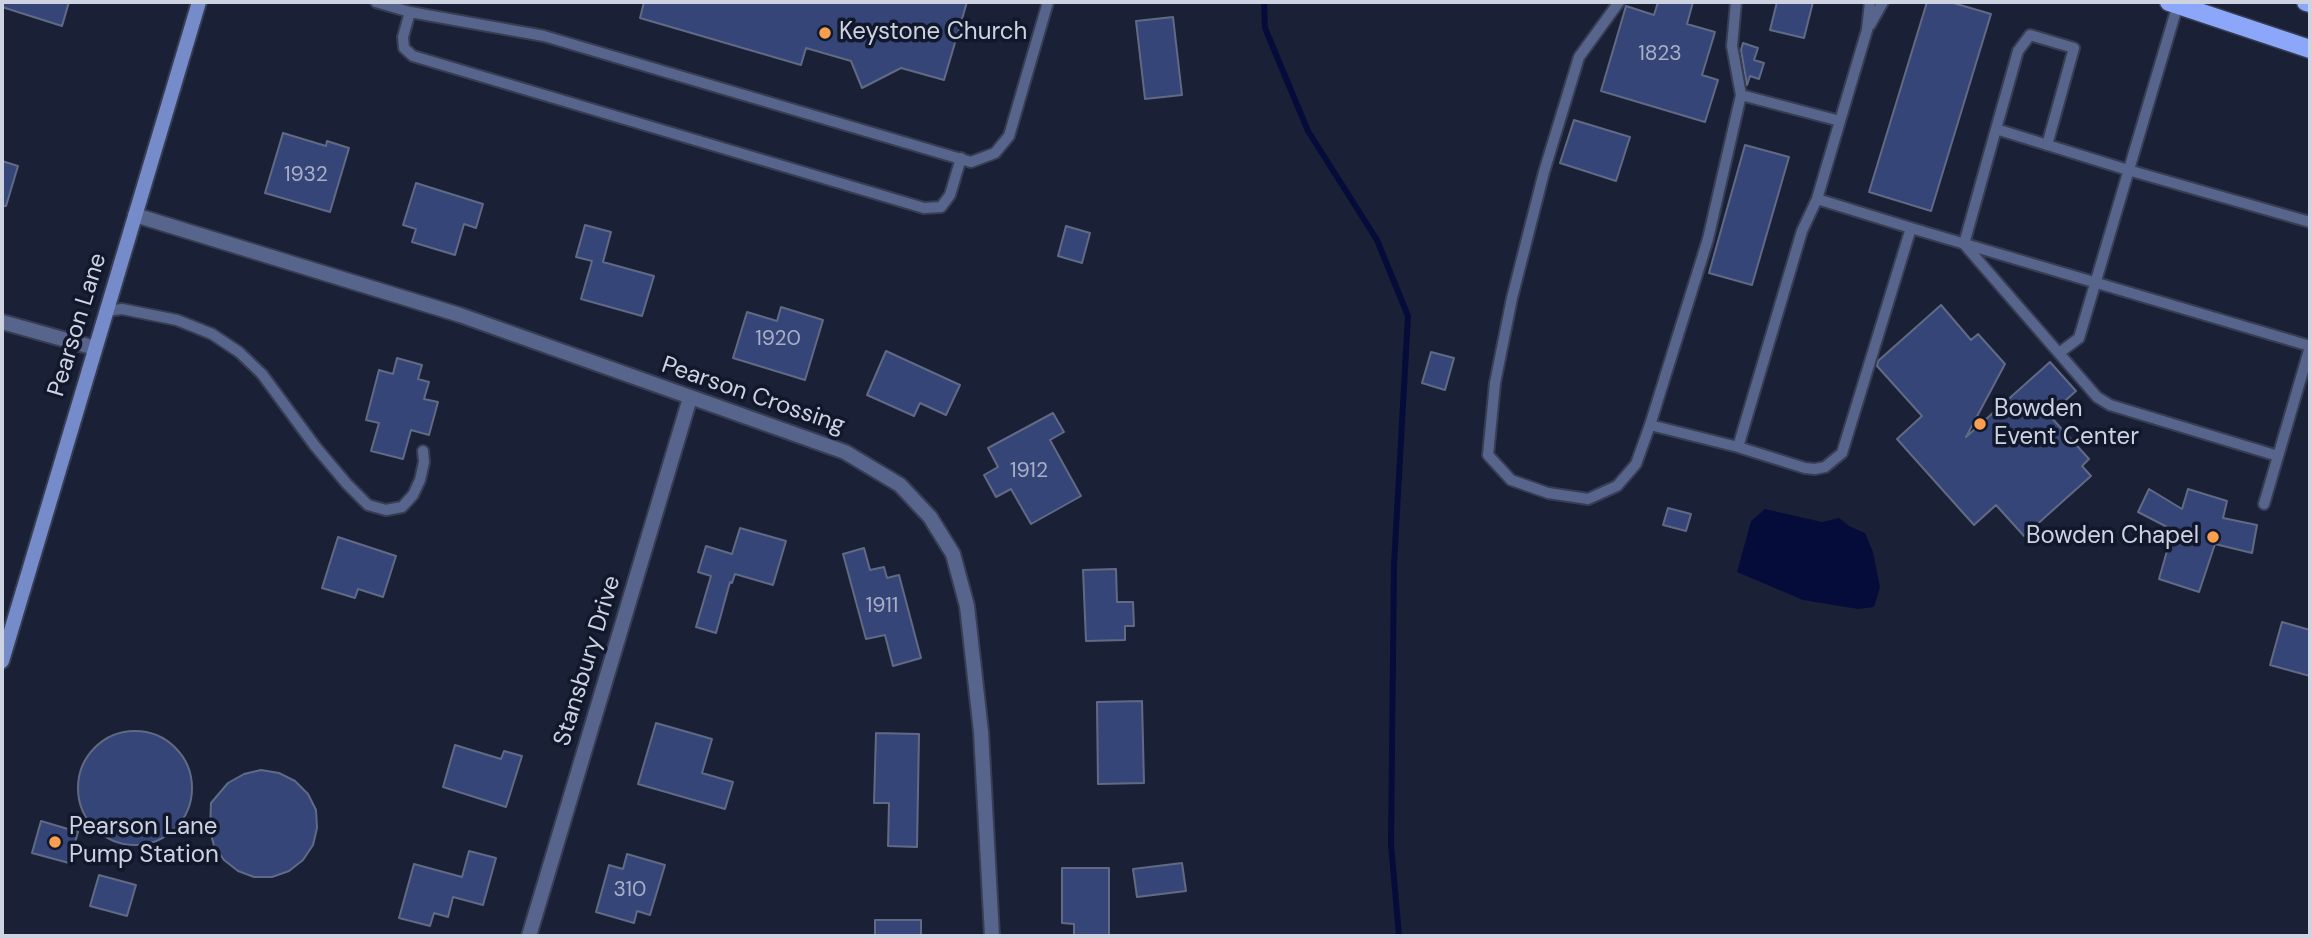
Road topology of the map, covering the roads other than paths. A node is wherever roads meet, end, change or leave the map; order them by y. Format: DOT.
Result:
graph roads {
  1 [pos="199,2"];
  2 [pos="376,2"];
  3 [pos="1048,2"];
  4 [pos="1619,2"];
  5 [pos="1736,2"];
  6 [pos="1870,2"];
  7 [pos="1883,2"];
  8 [pos="2173,3"];
  9 [pos="410,12"];
  10 [pos="1867,30"];
  11 [pos="2310,49"];
  12 [pos="1741,94"];
  13 [pos="1840,121"];
  14 [pos="1996,129"];
  15 [pos="2046,145"];
  16 [pos="961,158"];
  17 [pos="2128,170"];
  18 [pos="1817,199"];
  19 [pos="135,215"];
  20 [pos="2310,222"];
  21 [pos="1911,228"];
  22 [pos="1964,244"];
  23 [pos="2095,282"];
  24 [pos="106,311"];
  25 [pos="2,322"];
  26 [pos="2310,347"];
  27 [pos="95,348"];
  28 [pos="2059,353"];
  29 [pos="690,398"];
  30 [pos="1650,425"];
  31 [pos="1738,447"];
  32 [pos="423,451"];
  33 [pos="2278,456"];
  34 [pos="2264,504"];
  35 [pos="2,661"];
  36 [pos="529,936"];
  37 [pos="992,936"];
  1 -- 19 [label="street, Pearson Lane"];
  2 -- 9 [label="lane"];
  3 -- 16 [label="lane"];
  4 -- 30 [label="lane"];
  5 -- 12 [label="lane"];
  6 -- 10 [label="lane"];
  7 -- 10 [label="lane"];
  8 -- 11 [label="main road"];
  8 -- 17 [label="lane"];
  9 -- 16 [label="lane"];
  9 -- 16 [label="lane"];
  10 -- 13 [label="lane"];
  12 -- 13 [label="lane"];
  12 -- 30 [label="lane"];
  13 -- 18 [label="lane"];
  14 -- 15 [label="lane"];
  14 -- 15 [label="lane"];
  14 -- 22 [label="lane"];
  15 -- 17 [label="lane"];
  17 -- 20 [label="lane"];
  17 -- 23 [label="lane"];
  18 -- 21 [label="lane"];
  18 -- 31 [label="lane"];
  19 -- 24 [label="street, Pearson Lane"];
  19 -- 29 [label="street, Pearson Crossing"];
  21 -- 22 [label="lane"];
  21 -- 31 [label="lane"];
  22 -- 23 [label="lane"];
  22 -- 28 [label="lane"];
  23 -- 26 [label="lane"];
  23 -- 28 [label="lane"];
  24 -- 27 [label="street, Pearson Lane"];
  24 -- 32 [label="lane"];
  25 -- 27 [label="street"];
  26 -- 33 [label="lane"];
  27 -- 35 [label="street, Pearson Lane"];
  28 -- 33 [label="lane"];
  29 -- 36 [label="street, Stansbury Drive"];
  29 -- 37 [label="street, Pearson Crossing"];
  30 -- 31 [label="lane"];
  33 -- 34 [label="lane"];
}
